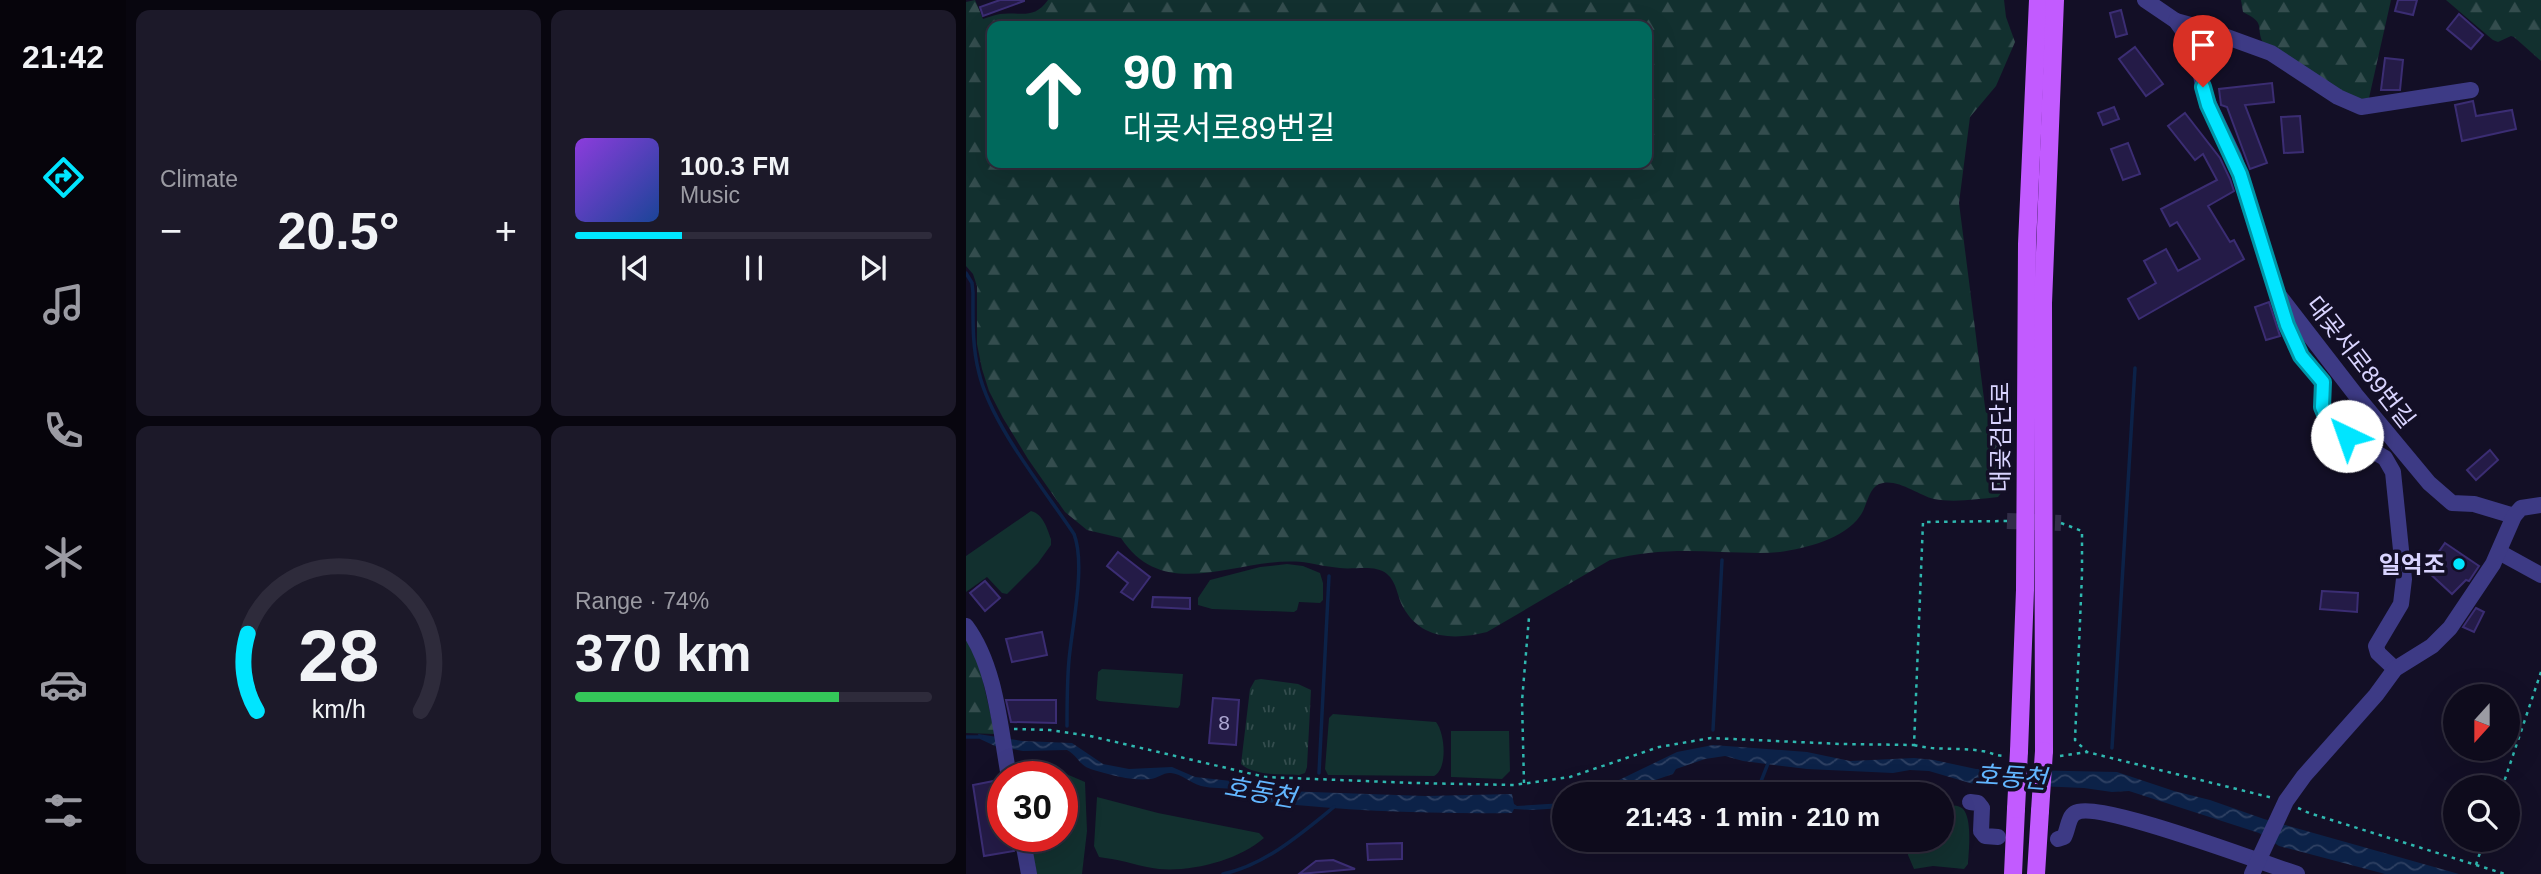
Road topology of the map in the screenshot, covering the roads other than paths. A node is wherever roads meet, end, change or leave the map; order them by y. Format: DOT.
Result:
graph roads {
  1 [pos="2038,0"];
  2 [pos="2055,0"];
  3 [pos="2145,0"];
  4 [pos="2176,21"];
  5 [pos="2471,90"];
  6 [pos="2277,293"];
  7 [pos="2541,505"];
  8 [pos="2514,516"];
  9 [pos="2499,552"];
  10 [pos="2541,575"];
  11 [pos="966,626"];
  12 [pos="2395,669"];
  13 [pos="1006,761"];
  14 [pos="1970,802"];
  15 [pos="1998,837"];
  16 [pos="2058,839"];
  17 [pos="1024,852"];
  18 [pos="2257,864"];
  19 [pos="1029,874"];
  20 [pos="2013,874"];
  21 [pos="2036,874"];
  22 [pos="2297,874"];
  1 -- 20 [label="main road, 대곶검단로, bridge"];
  2 -- 21 [label="main road, 대곶검단로, bridge"];
  3 -- 4 [label="street, 대곶서로89번길"];
  4 -- 5 [label="street, 대곶서로89번길"];
  4 -- 6 [label="street, 대곶서로89번길"];
  6 -- 8 [label="street, 대곶서로89번길"];
  6 -- 12 [label="street"];
  7 -- 8 [label="street"];
  8 -- 9 [label="street"];
  9 -- 10 [label="street"];
  9 -- 12 [label="street"];
  11 -- 13 [label="street"];
  12 -- 18 [label="street"];
  14 -- 15 [label="street"];
  16 -- 18 [label="street"];
  17 -- 19 [label="street"];
  18 -- 22 [label="street"];
}
